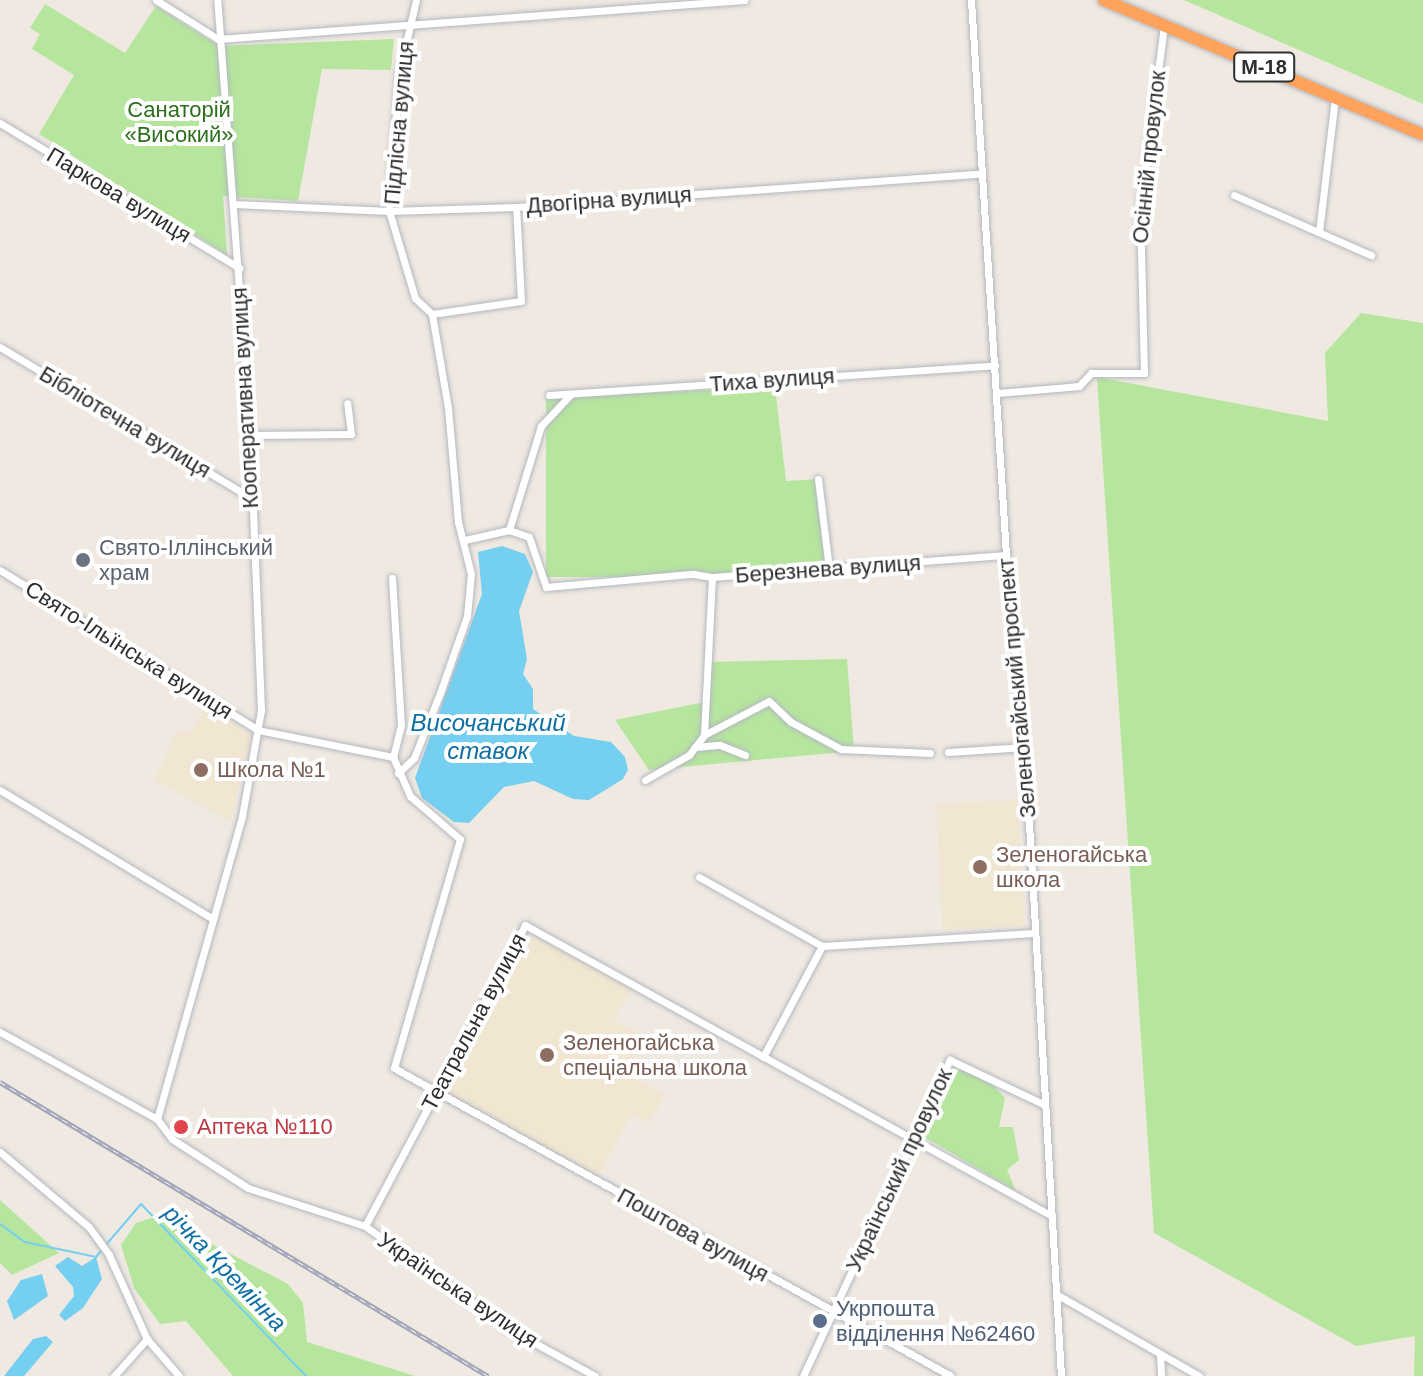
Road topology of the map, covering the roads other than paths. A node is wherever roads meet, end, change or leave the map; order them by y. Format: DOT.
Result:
graph roads {
  1 [pos="156,0"];
  2 [pos="217,0"];
  3 [pos="416,0"];
  4 [pos="745,0"];
  5 [pos="971,0"];
  6 [pos="1104,0"];
  7 [pos="655,3"];
  8 [pos="409,23"];
  9 [pos="1164,25"];
  10 [pos="218,39"];
  11 [pos="1335,97"];
  12 [pos="0,123"];
  13 [pos="1423,135"];
  14 [pos="982,174"];
  15 [pos="1234,195"];
  16 [pos="234,204"];
  17 [pos="516,207"];
  18 [pos="389,211"];
  19 [pos="1319,232"];
  20 [pos="1371,255"];
  21 [pos="239,268"];
  22 [pos="432,314"];
  23 [pos="0,347"];
  24 [pos="995,365"];
  25 [pos="998,393"];
  26 [pos="571,394"];
  27 [pos="549,395"];
  28 [pos="347,403"];
  29 [pos="250,435"];
  30 [pos="818,479"];
  31 [pos="250,497"];
  32 [pos="509,530"];
  33 [pos="465,540"];
  34 [pos="1006,555"];
  35 [pos="829,569"];
  36 [pos="0,570"];
  37 [pos="712,577"];
  38 [pos="392,578"];
  39 [pos="258,730"];
  40 [pos="704,735"];
  41 [pos="695,747"];
  42 [pos="1025,747"];
  43 [pos="948,752"];
  44 [pos="930,753"];
  45 [pos="745,755"];
  46 [pos="393,757"];
  47 [pos="398,773"];
  48 [pos="645,780"];
  49 [pos="0,790"];
  50 [pos="699,877"];
  51 [pos="213,919"];
  52 [pos="1035,933"];
  53 [pos="822,946"];
  54 [pos="0,1032"];
  55 [pos="763,1057"];
  56 [pos="435,1094"];
  57 [pos="1045,1105"];
  58 [pos="157,1119"];
  59 [pos="914,1140"];
  60 [pos="0,1152"];
  61 [pos="1052,1216"];
  62 [pos="365,1226"];
  63 [pos="1056,1294"];
  64 [pos="833,1311"];
  65 [pos="147,1339"];
  66 [pos="1160,1354"];
  67 [pos="114,1376"];
  68 [pos="179,1376"];
  69 [pos="595,1376"];
  70 [pos="803,1376"];
  71 [pos="951,1376"];
  72 [pos="1061,1376"];
  73 [pos="1161,1376"];
  74 [pos="1199,1376"];
  1 -- 10 [label="street"];
  2 -- 10 [label="street, Кооперативна вулиця"];
  3 -- 8 [label="street, Підлісна вулиця"];
  4 -- 7 [label="street"];
  5 -- 14 [label="street, Зеленогайський проспект"];
  6 -- 9 [label="highway, М-18"];
  7 -- 8 [label="street"];
  8 -- 10 [label="street"];
  8 -- 18 [label="street, Підлісна вулиця"];
  9 -- 11 [label="highway, М-18"];
  9 -- 25 [label="street, Осінній провулок"];
  10 -- 16 [label="street, Кооперативна вулиця"];
  11 -- 13 [label="highway, М-18"];
  11 -- 19 [label="street"];
  12 -- 21 [label="street, Паркова вулиця"];
  14 -- 17 [label="street, Двогірна вулиця"];
  14 -- 24 [label="street, Зеленогайський проспект"];
  15 -- 19 [label="street"];
  16 -- 18 [label="street, Двогірна вулиця"];
  16 -- 21 [label="street, Кооперативна вулиця"];
  17 -- 18 [label="street, Двогірна вулиця"];
  17 -- 22 [label="street"];
  18 -- 22 [label="street, Підлісна вулиця"];
  19 -- 20 [label="street"];
  21 -- 29 [label="street, Кооперативна вулиця"];
  22 -- 33 [label="street, Підлісна вулиця"];
  23 -- 31 [label="street, Бібліотечна вулиця"];
  24 -- 25 [label="street, Зеленогайський проспект"];
  24 -- 26 [label="street, Тиха вулиця"];
  25 -- 34 [label="street, Зеленогайський проспект"];
  26 -- 27 [label="street, Тиха вулиця"];
  26 -- 32 [label="street"];
  28 -- 29 [label="street"];
  29 -- 31 [label="street, Кооперативна вулиця"];
  30 -- 35 [label="street"];
  31 -- 39 [label="street, Кооперативна вулиця"];
  32 -- 33 [label="street"];
  32 -- 37 [label="street"];
  33 -- 47 [label="street, Підлісна вулиця"];
  34 -- 35 [label="street, Березнева вулиця"];
  34 -- 42 [label="street, Зеленогайський проспект"];
  35 -- 37 [label="street, Березнева вулиця"];
  36 -- 39 [label="street, Свято-Ільїнська вулиця"];
  37 -- 40 [label="street, Березнева вулиця"];
  38 -- 46 [label="street"];
  39 -- 46 [label="street"];
  39 -- 51 [label="street, Кооперативна вулиця"];
  40 -- 41 [label="street"];
  40 -- 44 [label="street"];
  41 -- 45 [label="street"];
  41 -- 48 [label="street"];
  42 -- 43 [label="street"];
  42 -- 52 [label="street, Зеленогайський проспект"];
  46 -- 47 [label="street"];
  47 -- 56 [label="street, Поштова вулиця"];
  49 -- 51 [label="street"];
  50 -- 53 [label="street"];
  51 -- 58 [label="street, Кооперативна вулиця"];
  52 -- 53 [label="street"];
  52 -- 57 [label="street, Зеленогайський проспект"];
  53 -- 55 [label="street"];
  54 -- 58 [label="street, Українська вулиця"];
  55 -- 56 [label="street, Театральна вулиця"];
  55 -- 59 [label="street, Театральна вулиця"];
  56 -- 62 [label="street, Театральна вулиця"];
  56 -- 64 [label="street, Поштова вулиця"];
  57 -- 59 [label="street, Український провулок"];
  57 -- 61 [label="street, Зеленогайський проспект"];
  58 -- 62 [label="street, Українська вулиця"];
  59 -- 61 [label="street, Театральна вулиця"];
  59 -- 64 [label="street, Український провулок"];
  60 -- 65 [label="street"];
  61 -- 63 [label="street, Зеленогайський проспект"];
  62 -- 69 [label="street, Українська вулиця"];
  63 -- 66 [label="street"];
  63 -- 72 [label="street, Зеленогайський проспект"];
  64 -- 70 [label="street, Український провулок"];
  64 -- 71 [label="street, Поштова вулиця"];
  65 -- 67 [label="street"];
  65 -- 68 [label="street"];
  66 -- 73 [label="street"];
  66 -- 74 [label="street"];
}
